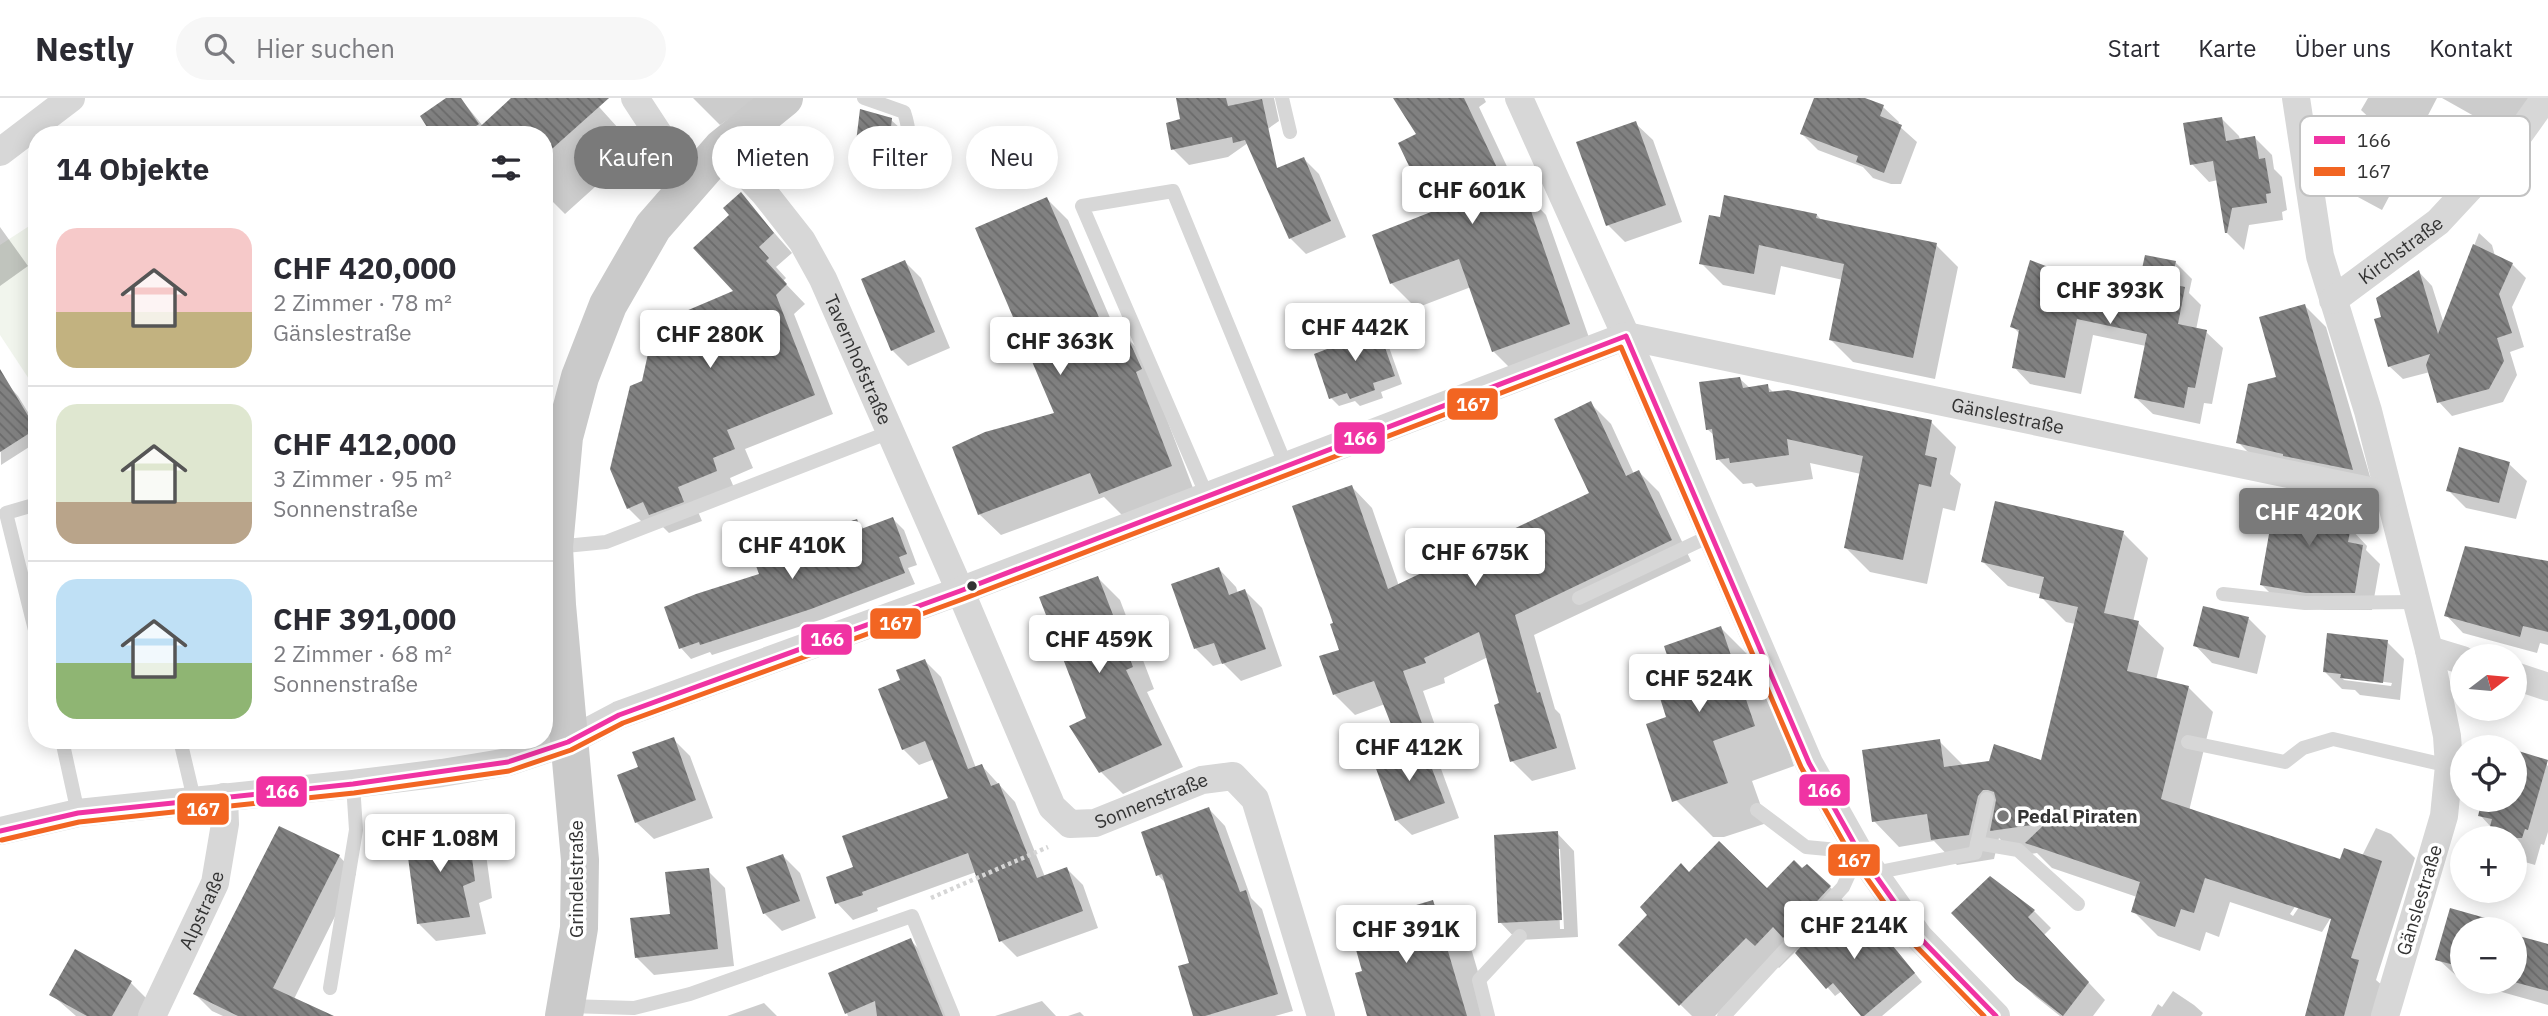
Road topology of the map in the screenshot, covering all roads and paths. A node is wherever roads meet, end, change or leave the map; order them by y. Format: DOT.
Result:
graph roads {
  1 [pos="71,98"];
  2 [pos="635,98"];
  3 [pos="784,98"];
  4 [pos="864,98"];
  5 [pos="1282,98"];
  6 [pos="1519,98"];
  7 [pos="2296,98"];
  8 [pos="2545,98"];
  9 [pos="2530,119"];
  10 [pos="2300,124"];
  11 [pos="34,126"];
  12 [pos="909,126"];
  13 [pos="28,131"];
  14 [pos="1290,132"];
  15 [pos="0,152"];
  16 [pos="710,161"];
  17 [pos="2311,196"];
  18 [pos="2462,196"];
  19 [pos="2333,300"];
  20 [pos="1626,336"];
  21 [pos="890,432"];
  22 [pos="1286,466"];
  23 [pos="2389,495"];
  24 [pos="1207,496"];
  25 [pos="28,507"];
  26 [pos="1712,535"];
  27 [pos="554,547"];
  28 [pos="960,591"];
  29 [pos="2224,594"];
  30 [pos="1579,598"];
  31 [pos="28,602"];
  32 [pos="2417,602"];
  33 [pos="2429,650"];
  34 [pos="2450,656"];
  35 [pos="2527,680"];
  36 [pos="2548,687"];
  37 [pos="568,742"];
  38 [pos="2188,742"];
  39 [pos="553,747"];
  40 [pos="64,749"];
  41 [pos="182,749"];
  42 [pos="547,749"];
  43 [pos="2449,766"];
  44 [pos="353,784"];
  45 [pos="224,797"];
  46 [pos="194,799"];
  47 [pos="1987,799"];
  48 [pos="1757,810"];
  49 [pos="78,813"];
  50 [pos="1070,824"];
  51 [pos="0,831"];
  52 [pos="1977,843"];
  53 [pos="1867,863"];
  54 [pos="2078,904"];
  55 [pos="912,916"];
  56 [pos="1520,936"];
  57 [pos="330,988"];
  58 [pos="566,1011"];
  59 [pos="152,1016"];
  60 [pos="953,1016"];
  61 [pos="1321,1016"];
  62 [pos="1488,1016"];
  63 [pos="1724,1016"];
  64 [pos="1996,1016"];
  65 [pos="2385,1016"];
  1 -- 11 [label="street"];
  2 -- 16 [label="street, Tavernhofstraße"];
  3 -- 16 [label="main road, Grindelstraße"];
  4 -- 12 [label="lane"];
  5 -- 14 [label="lane"];
  6 -- 20 [label="street"];
  7 -- 10 [label="street, Gänslestraße"];
  8 -- 9 [label="street, Kirchstraße"];
  13 -- 15 [label="street"];
  16 -- 21 [label="street, Tavernhofstraße"];
  16 -- 27 [label="main road, Grindelstraße"];
  17 -- 19 [label="street, Gänslestraße"];
  18 -- 19 [label="street, Kirchstraße"];
  19 -- 23 [label="street, Gänslestraße"];
  20 -- 22 [label="street"];
  20 -- 23 [label="street, Gänslestraße"];
  20 -- 26 [label="street"];
  21 -- 27 [label="lane"];
  21 -- 28 [label="street, Tavernhofstraße"];
  22 -- 24 [label="street"];
  22 -- 24 [label="lane"];
  23 -- 32 [label="street, Gänslestraße"];
  24 -- 28 [label="street"];
  25 -- 31 [label="lane"];
  26 -- 30 [label="lane"];
  26 -- 53 [label="street"];
  27 -- 37 [label="main road, Grindelstraße"];
  28 -- 37 [label="street"];
  28 -- 50 [label="street, Sonnenstraße"];
  29 -- 32 [label="lane"];
  32 -- 33 [label="street, Gänslestraße"];
  33 -- 34 [label="street"];
  33 -- 43 [label="street, Gänslestraße"];
  35 -- 36 [label="street"];
  37 -- 39 [label="street"];
  37 -- 58 [label="main road, Grindelstraße"];
  38 -- 43 [label="lane"];
  40 -- 49 [label="lane"];
  41 -- 46 [label="lane"];
  42 -- 44 [label="street"];
  43 -- 65 [label="street, Gänslestraße"];
  44 -- 45 [label="street"];
  44 -- 57 [label="lane"];
  45 -- 46 [label="street"];
  45 -- 59 [label="street, Alpstraße"];
  46 -- 49 [label="street"];
  47 -- 52 [label="lane"];
  48 -- 53 [label="lane"];
  49 -- 51 [label="street"];
  50 -- 55 [label="path"];
  50 -- 61 [label="street, Sonnenstraße"];
  52 -- 53 [label="lane"];
  52 -- 54 [label="lane"];
  53 -- 63 [label="lane"];
  53 -- 64 [label="street"];
  55 -- 58 [label="lane"];
  55 -- 60 [label="lane"];
  56 -- 62 [label="lane"];
}
